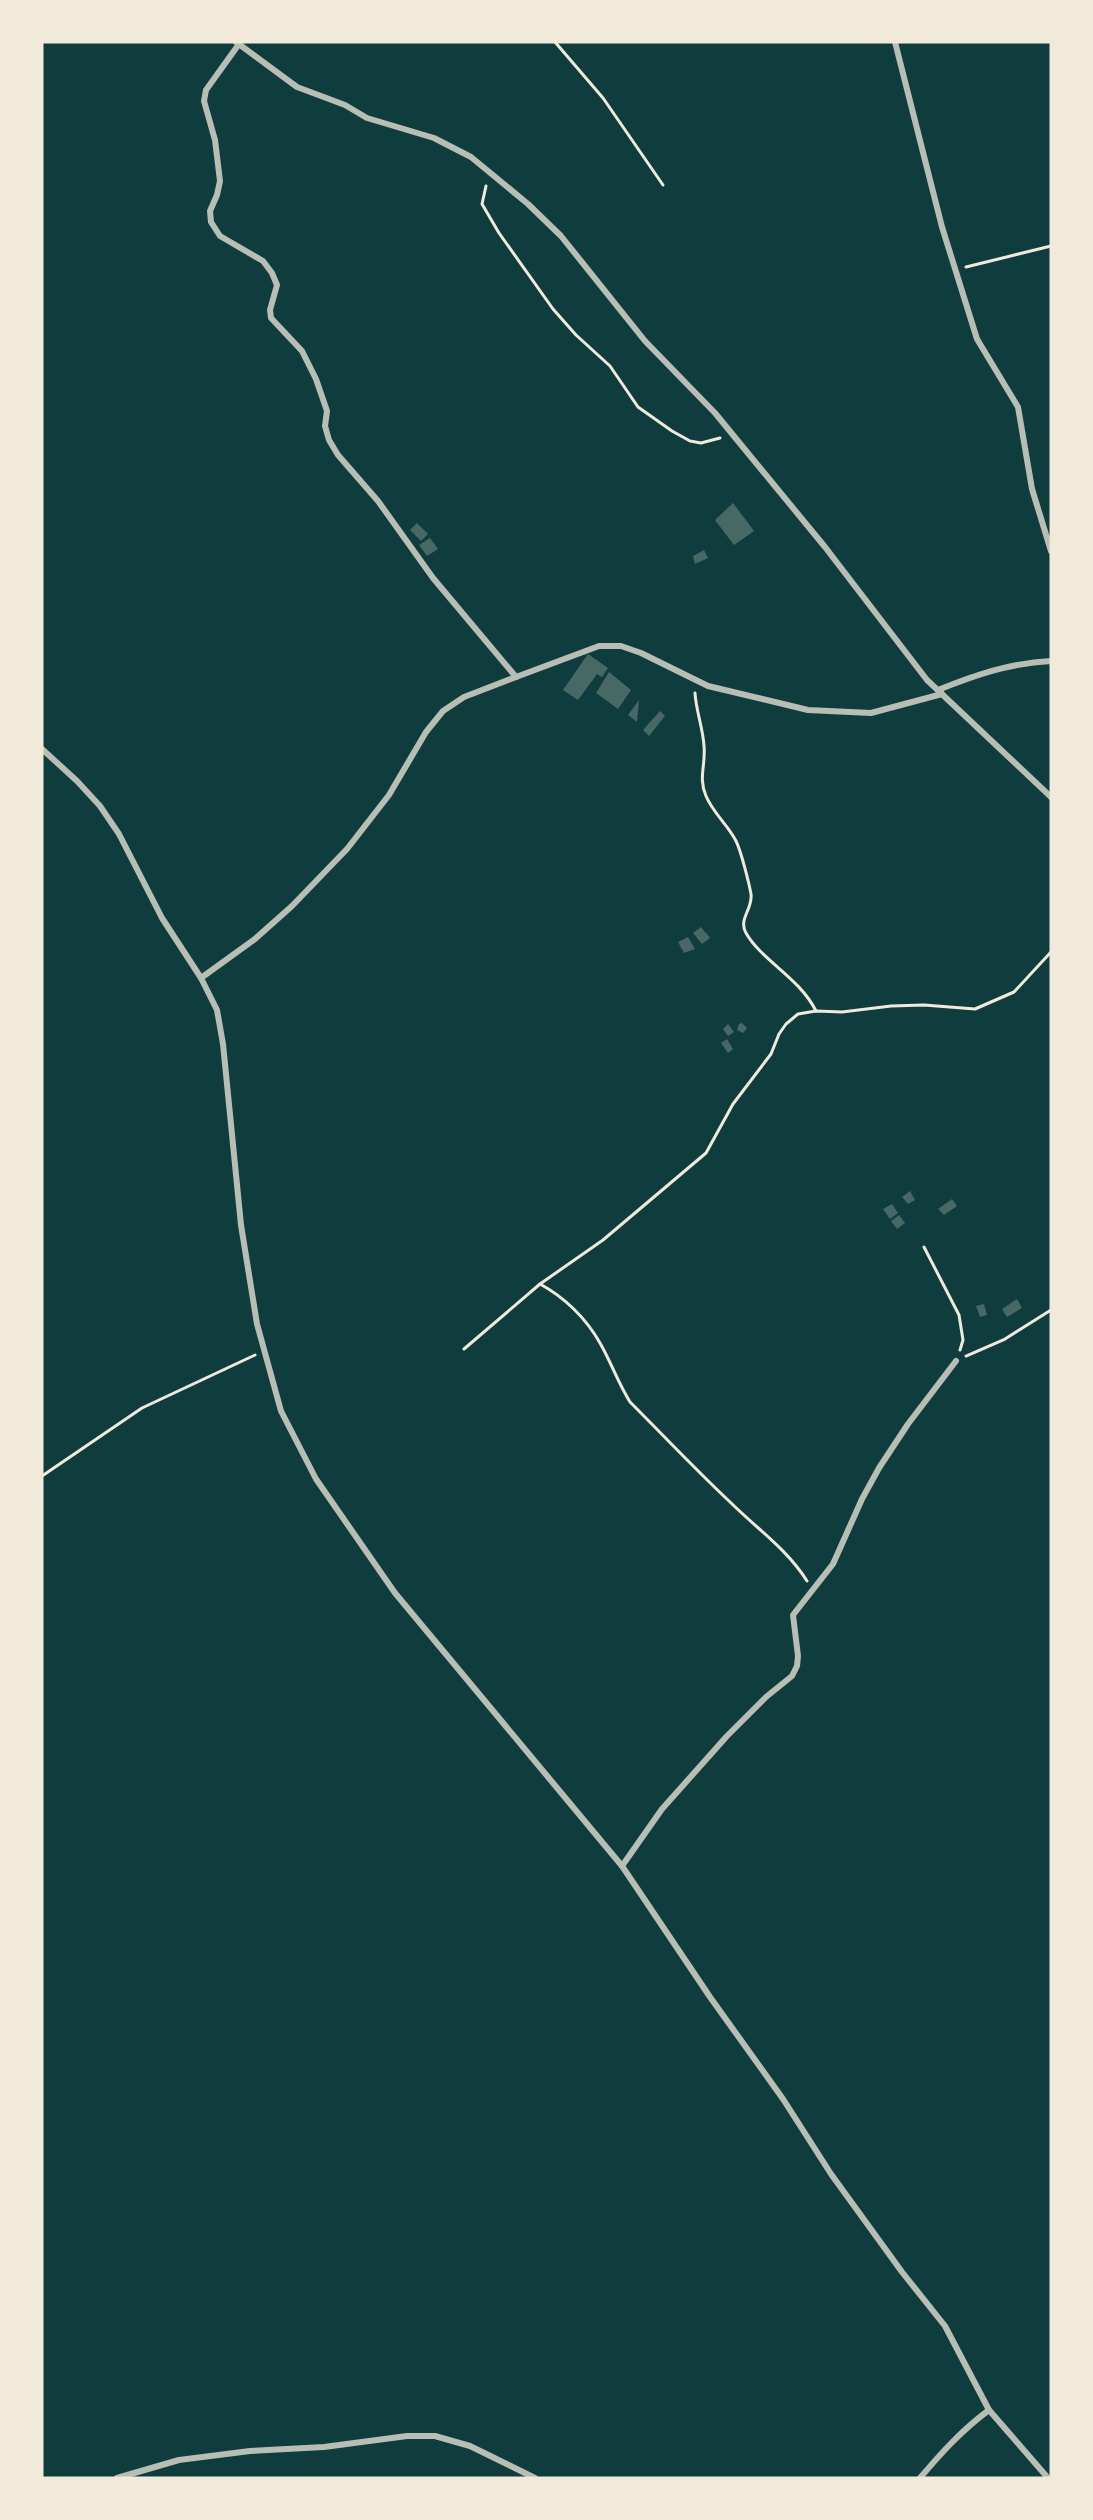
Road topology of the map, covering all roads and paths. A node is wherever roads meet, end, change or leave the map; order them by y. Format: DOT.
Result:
graph roads {
  1 [pos="555,42"];
  2 [pos="895,42"];
  3 [pos="238,43"];
  4 [pos="490,173"];
  5 [pos="663,185"];
  6 [pos="1051,246"];
  7 [pos="955,270"];
  8 [pos="733,435"];
  9 [pos="1051,551"];
  10 [pos="1051,661"];
  11 [pos="516,677"];
  12 [pos="694,680"];
  13 [pos="940,692"];
  14 [pos="42,749"];
  15 [pos="1051,796"];
  16 [pos="1051,952"];
  17 [pos="201,978"];
  18 [pos="816,1011"];
  19 [pos="924,1247"];
  20 [pos="540,1284"];
  21 [pos="1051,1310"];
  22 [pos="464,1348"];
  23 [pos="264,1350"];
  24 [pos="956,1361"];
  25 [pos="42,1476"];
  26 [pos="812,1590"];
  27 [pos="622,1866"];
  28 [pos="990,2410"];
  29 [pos="117,2478"];
  30 [pos="535,2478"];
  31 [pos="920,2478"];
  32 [pos="1048,2478"];
  1 -- 5 [label="path"];
  2 -- 7 [label="street"];
  3 -- 4 [label="street"];
  3 -- 11 [label="street"];
  4 -- 8 [label="street"];
  4 -- 8 [label="path"];
  6 -- 7 [label="path"];
  7 -- 9 [label="street"];
  8 -- 13 [label="street"];
  10 -- 13 [label="street"];
  11 -- 12 [label="street"];
  11 -- 17 [label="street"];
  12 -- 13 [label="street"];
  12 -- 18 [label="path"];
  13 -- 15 [label="street"];
  14 -- 17 [label="street"];
  16 -- 18 [label="path"];
  17 -- 23 [label="street"];
  18 -- 20 [label="path"];
  19 -- 24 [label="path"];
  20 -- 22 [label="path"];
  20 -- 26 [label="path"];
  21 -- 24 [label="path"];
  23 -- 25 [label="path"];
  23 -- 27 [label="street"];
  24 -- 26 [label="street"];
  26 -- 27 [label="street"];
  27 -- 28 [label="street"];
  28 -- 31 [label="street"];
  28 -- 32 [label="street"];
  29 -- 30 [label="street"];
}
